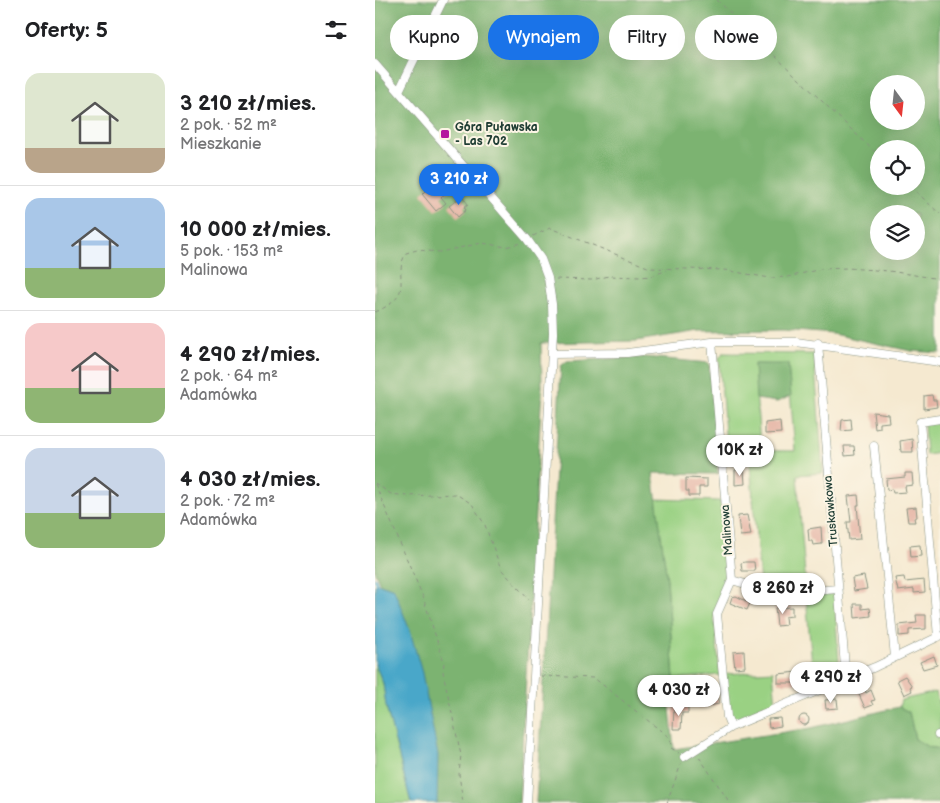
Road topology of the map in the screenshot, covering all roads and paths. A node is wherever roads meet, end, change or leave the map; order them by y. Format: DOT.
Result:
graph roads {
  1 [pos="443,0"];
  2 [pos="717,0"];
  3 [pos="375,64"];
  4 [pos="399,91"];
  5 [pos="870,147"];
  6 [pos="920,195"];
  7 [pos="940,214"];
  8 [pos="527,239"];
  9 [pos="668,270"];
  10 [pos="940,279"];
  11 [pos="549,280"];
  12 [pos="375,312"];
  13 [pos="712,342"];
  14 [pos="818,343"];
  15 [pos="552,354"];
  16 [pos="940,362"];
  17 [pos="940,420"];
  18 [pos="874,446"];
  19 [pos="375,484"];
  20 [pos="732,580"];
  21 [pos="837,588"];
  22 [pos="539,611"];
  23 [pos="939,636"];
  24 [pos="895,657"];
  25 [pos="535,676"];
  26 [pos="846,679"];
  27 [pos="731,727"];
  28 [pos="694,750"];
  29 [pos="684,757"];
  30 [pos="463,803"];
  31 [pos="527,803"];
  32 [pos="667,803"];
  33 [pos="730,803"];
  1 -- 4 [label="street"];
  2 -- 5 [label="path"];
  3 -- 4 [label="street"];
  4 -- 8 [label="street"];
  6 -- 7 [label="path"];
  8 -- 9 [label="path"];
  8 -- 11 [label="street"];
  8 -- 12 [label="path"];
  9 -- 10 [label="path"];
  9 -- 11 [label="path"];
  11 -- 15 [label="street"];
  13 -- 14 [label="street"];
  13 -- 15 [label="street"];
  13 -- 20 [label="street, Malinowa"];
  14 -- 16 [label="street"];
  14 -- 21 [label="street, Truskawkowa"];
  15 -- 22 [label="street"];
  17 -- 23 [label="street"];
  18 -- 24 [label="street"];
  19 -- 22 [label="path"];
  19 -- 30 [label="path"];
  20 -- 21 [label="street"];
  20 -- 27 [label="street"];
  21 -- 26 [label="street, Truskawkowa"];
  22 -- 25 [label="street"];
  23 -- 24 [label="street"];
  24 -- 26 [label="street"];
  25 -- 29 [label="path"];
  25 -- 31 [label="street"];
  26 -- 27 [label="street"];
  27 -- 28 [label="street"];
  28 -- 29 [label="street"];
  28 -- 33 [label="path"];
  29 -- 32 [label="path"];
}
